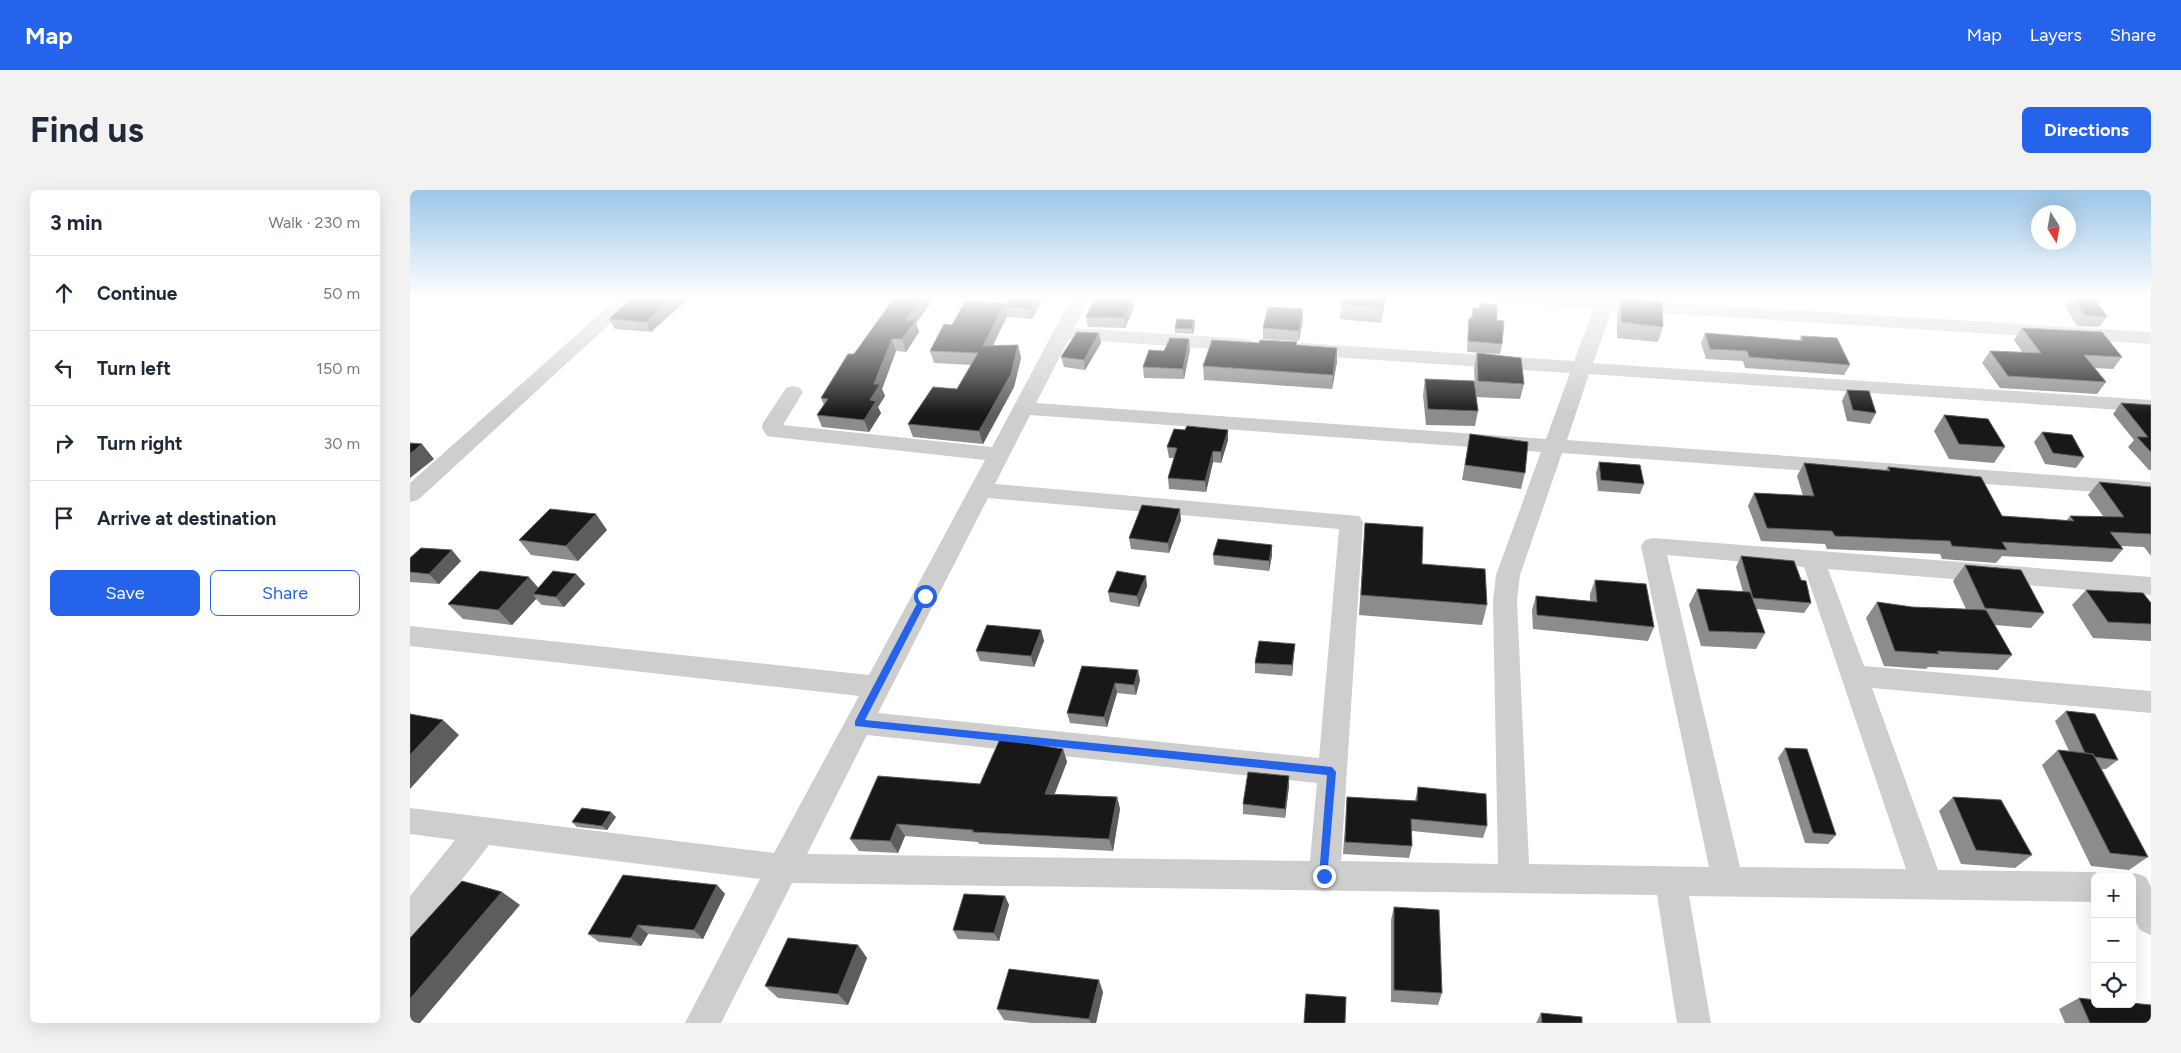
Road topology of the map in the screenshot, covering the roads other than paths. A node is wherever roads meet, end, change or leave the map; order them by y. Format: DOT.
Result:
graph roads {
  1 [pos="588,336"];
  2 [pos="1061,336"];
  3 [pos="1109,336"];
  4 [pos="1594,336"];
  5 [pos="2120,336"];
  6 [pos="2151,338"];
  7 [pos="1269,346"];
  8 [pos="1288,348"];
  9 [pos="1583,368"];
  10 [pos="793,392"];
  11 [pos="2151,406"];
  12 [pos="1023,408"];
  13 [pos="1555,446"];
  14 [pos="999,455"];
  15 [pos="2151,489"];
  16 [pos="980,490"];
  17 [pos="410,495"];
  18 [pos="1813,559"];
  19 [pos="2151,586"];
  20 [pos="410,636"];
  21 [pos="1854,676"];
  22 [pos="878,687"];
  23 [pos="2151,702"];
  24 [pos="858,723"];
  25 [pos="1332,772"];
  26 [pos="410,821"];
  27 [pos="482,830"];
  28 [pos="783,868"];
  29 [pos="1324,876"];
  30 [pos="1514,878"];
  31 [pos="1671,881"];
  32 [pos="1728,881"];
  33 [pos="1927,884"];
  34 [pos="2091,887"];
  35 [pos="2140,888"];
  36 [pos="2151,919"];
  37 [pos="410,921"];
  38 [pos="702,1023"];
  39 [pos="1694,1023"];
  1 -- 17 [label="street"];
  2 -- 12 [label="street"];
  3 -- 7 [label="street"];
  4 -- 9 [label="street"];
  5 -- 6 [label="street"];
  8 -- 9 [label="street"];
  9 -- 11 [label="street"];
  9 -- 13 [label="street"];
  10 -- 14 [label="street"];
  12 -- 13 [label="street"];
  12 -- 14 [label="street"];
  13 -- 15 [label="street"];
  13 -- 30 [label="street"];
  14 -- 16 [label="street"];
  16 -- 22 [label="street"];
  16 -- 25 [label="street"];
  18 -- 19 [label="street"];
  18 -- 21 [label="street"];
  18 -- 32 [label="street"];
  20 -- 22 [label="street"];
  21 -- 23 [label="street"];
  21 -- 33 [label="street"];
  22 -- 24 [label="street"];
  24 -- 25 [label="street"];
  24 -- 28 [label="street"];
  25 -- 29 [label="street"];
  26 -- 27 [label="street"];
  27 -- 28 [label="street"];
  27 -- 37 [label="street"];
  28 -- 29 [label="street"];
  28 -- 38 [label="street"];
  29 -- 30 [label="street"];
  30 -- 31 [label="street"];
  31 -- 32 [label="street"];
  31 -- 39 [label="street"];
  32 -- 33 [label="street"];
  33 -- 34 [label="street"];
  35 -- 36 [label="street"];
}
